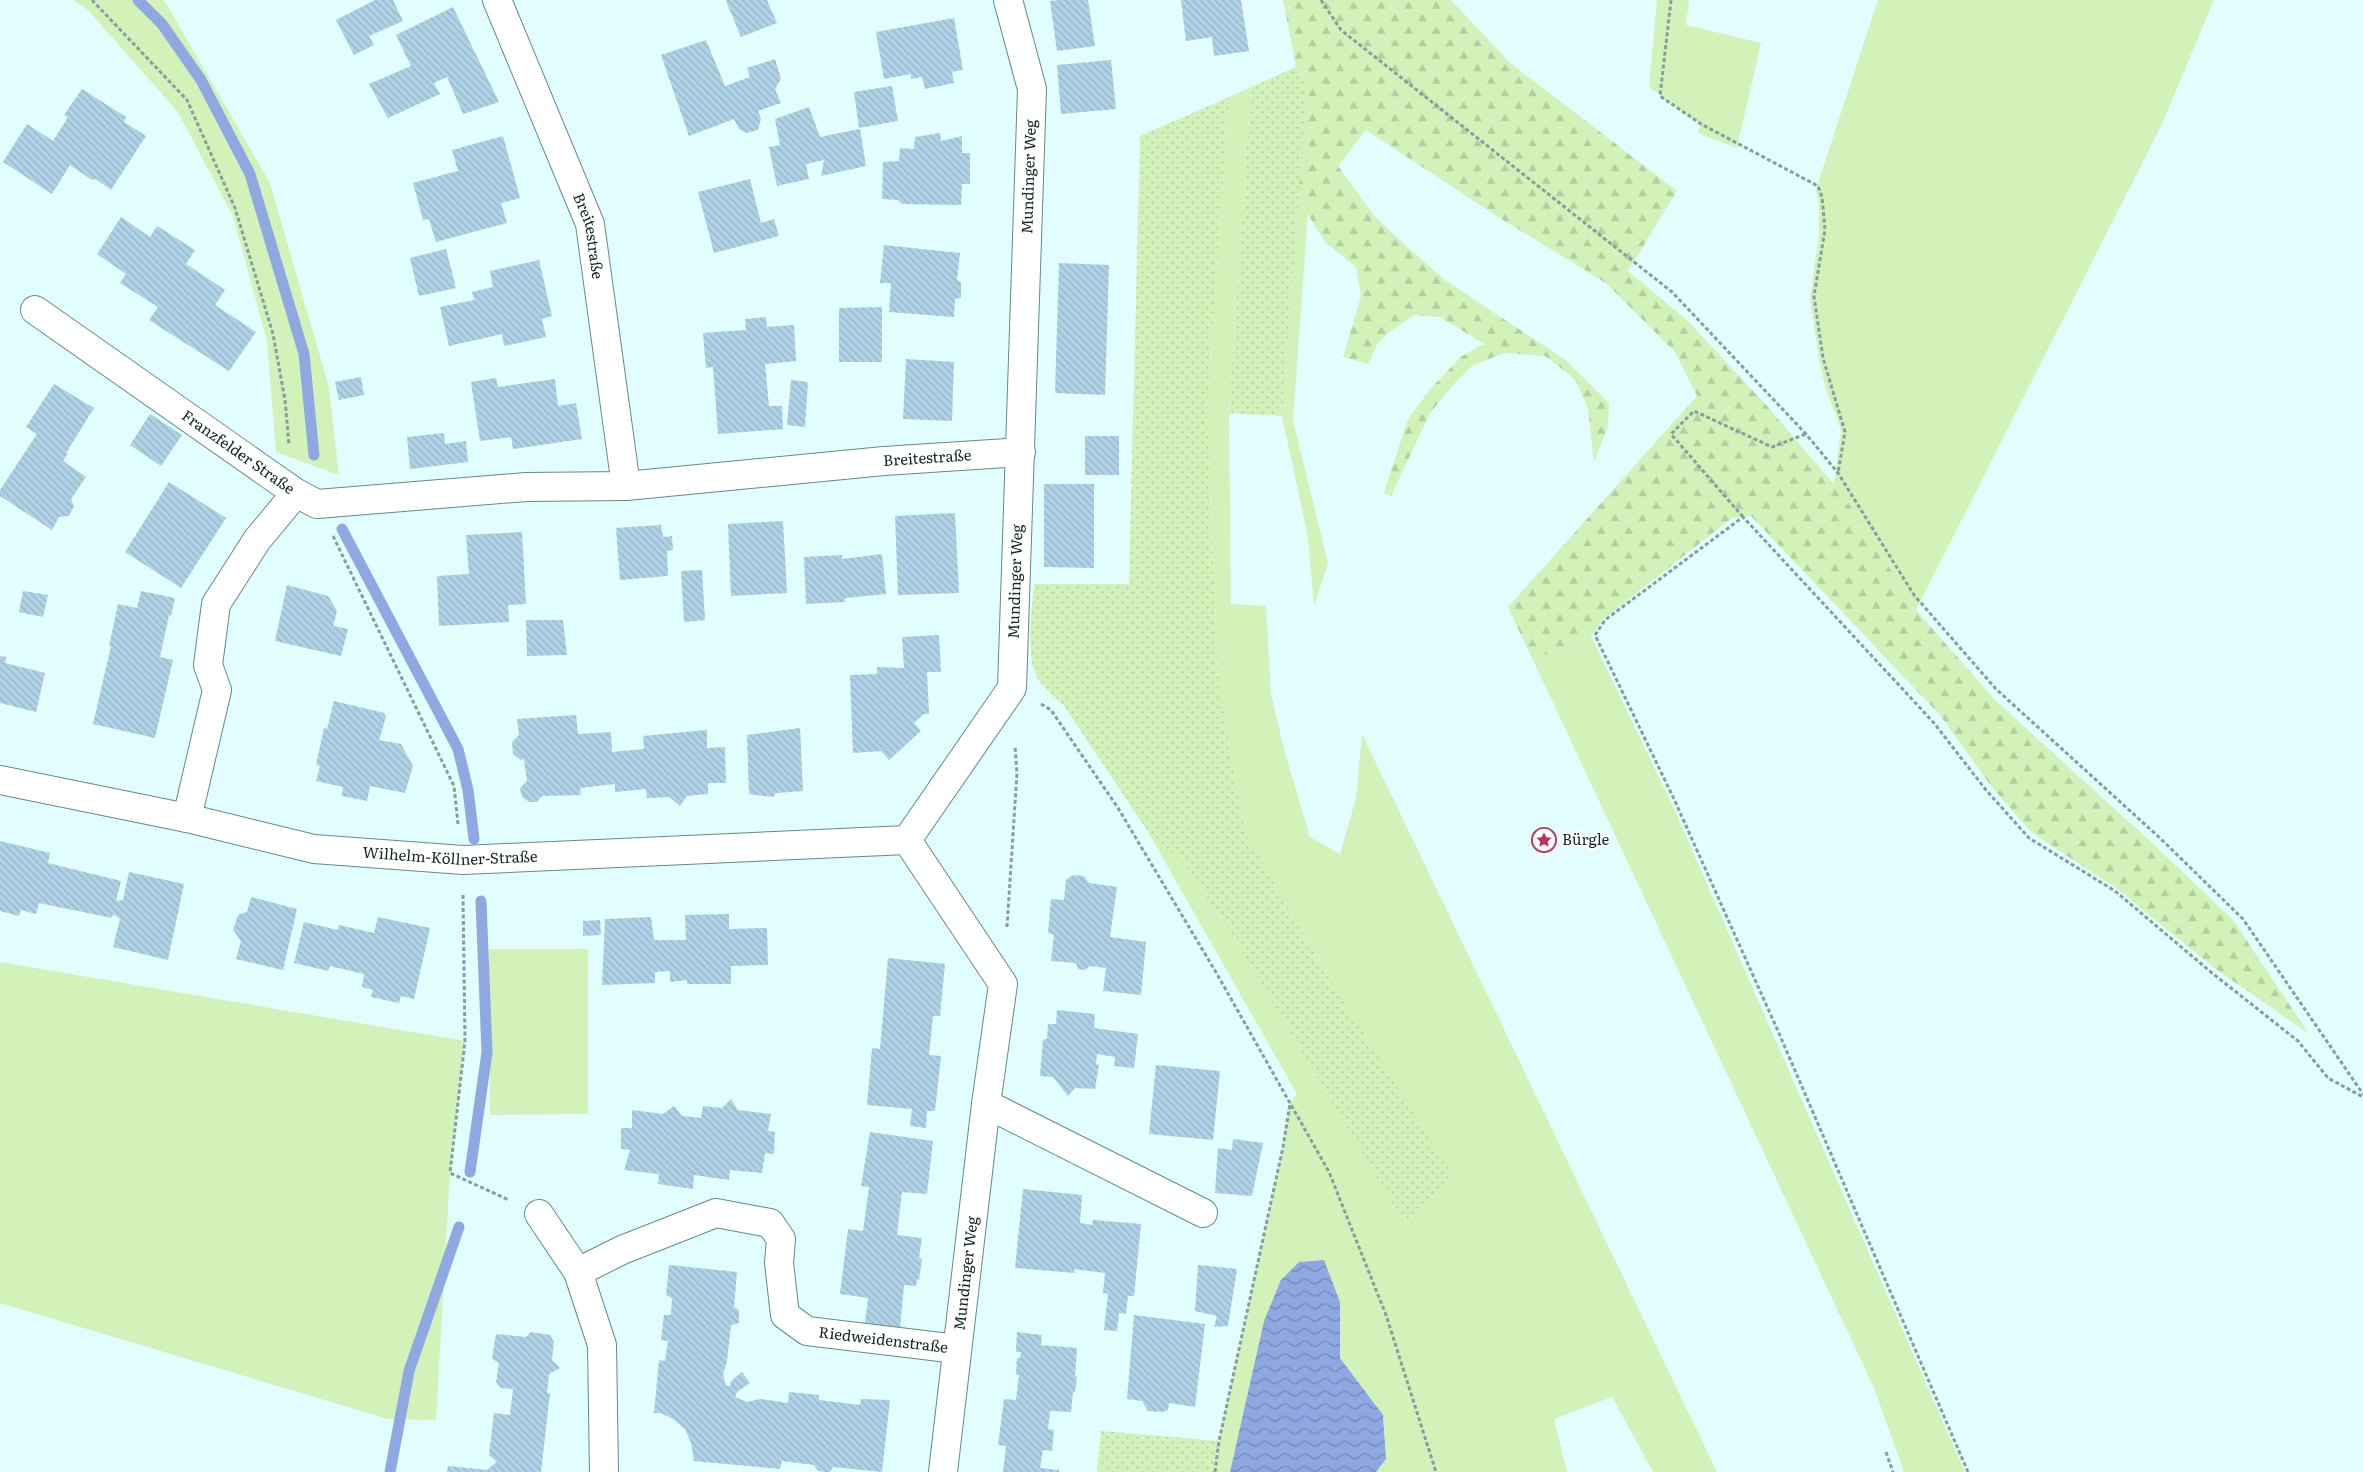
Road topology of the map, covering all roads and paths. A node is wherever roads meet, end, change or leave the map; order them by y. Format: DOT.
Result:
graph roads {
  1 [pos="92,0"];
  2 [pos="496,0"];
  3 [pos="1008,0"];
  4 [pos="1321,0"];
  5 [pos="1671,0"];
  6 [pos="35,310"];
  7 [pos="1806,434"];
  8 [pos="1021,452"];
  9 [pos="1838,473"];
  10 [pos="626,486"];
  11 [pos="296,493"];
  12 [pos="1743,516"];
  13 [pos="1012,688"];
  14 [pos="1015,745"];
  15 [pos="0,780"];
  16 [pos="187,818"];
  17 [pos="907,840"];
  18 [pos="1003,984"];
  19 [pos="2363,1095"];
  20 [pos="1290,1103"];
  21 [pos="986,1104"];
  22 [pos="1203,1213"];
  23 [pos="539,1214"];
  24 [pos="578,1272"];
  25 [pos="957,1349"];
  26 [pos="1886,1452"];
  27 [pos="604,1472"];
  28 [pos="942,1472"];
  29 [pos="1215,1472"];
  30 [pos="1436,1472"];
  31 [pos="1893,1472"];
  32 [pos="1968,1472"];
  1 -- 11 [label="path"];
  2 -- 10 [label="street, Breitestraße"];
  3 -- 8 [label="street, Mundinger Weg"];
  4 -- 7 [label="path"];
  5 -- 9 [label="path"];
  6 -- 11 [label="street, Franzfelder Straße"];
  7 -- 9 [label="path"];
  7 -- 12 [label="path"];
  8 -- 10 [label="street, Breitestraße"];
  8 -- 13 [label="street, Mundinger Weg"];
  9 -- 19 [label="path"];
  10 -- 11 [label="street, Breitestraße"];
  11 -- 16 [label="street, Franzfelder Straße"];
  12 -- 19 [label="path"];
  12 -- 32 [label="path"];
  13 -- 17 [label="street"];
  13 -- 20 [label="path"];
  14 -- 18 [label="path"];
  15 -- 16 [label="street, Wilhelm-Köllner-Straße"];
  16 -- 17 [label="street, Wilhelm-Köllner-Straße"];
  17 -- 18 [label="street"];
  18 -- 21 [label="street, Mundinger Weg"];
  20 -- 29 [label="path"];
  20 -- 30 [label="path"];
  21 -- 22 [label="street"];
  21 -- 25 [label="street, Mundinger Weg"];
  23 -- 24 [label="street"];
  24 -- 25 [label="street, Riedweidenstraße"];
  24 -- 27 [label="street"];
  25 -- 28 [label="street, Mundinger Weg"];
  26 -- 31 [label="path"];
}
